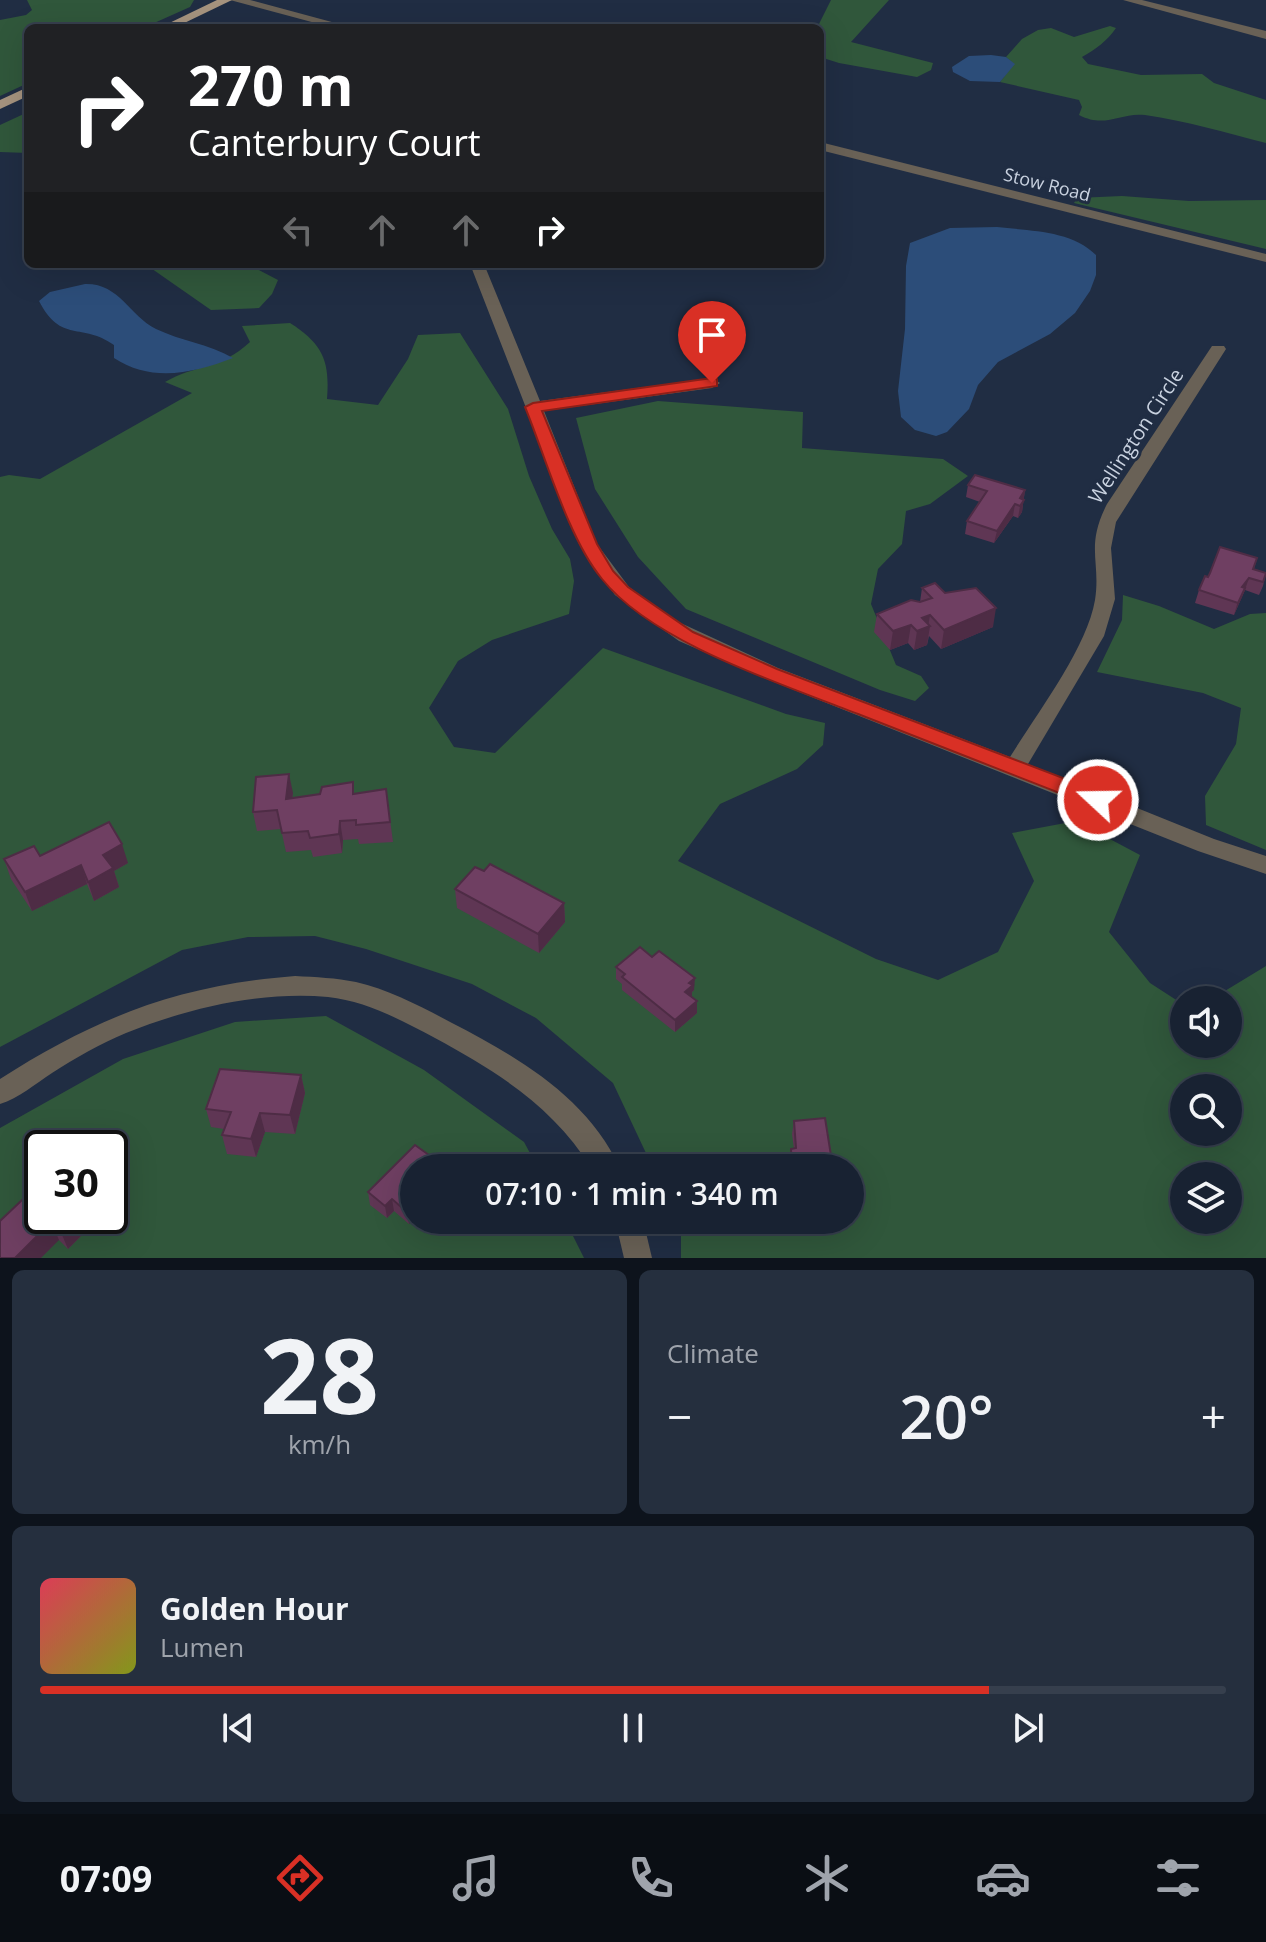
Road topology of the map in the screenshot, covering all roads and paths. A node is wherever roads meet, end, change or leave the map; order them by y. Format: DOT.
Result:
graph roads {
  1 [pos="226,0"];
  2 [pos="236,0"];
  3 [pos="1129,0"];
  4 [pos="174,24"];
  5 [pos="332,24"];
  6 [pos="1266,35"];
  7 [pos="24,94"];
  8 [pos="0,105"];
  9 [pos="824,147"];
  10 [pos="1266,258"];
  11 [pos="479,268"];
  12 [pos="1218,349"];
  13 [pos="712,383"];
  14 [pos="533,407"];
  15 [pos="1015,767"];
  16 [pos="1266,865"];
  17 [pos="0,1093"];
  18 [pos="599,1154"];
  19 [pos="632,1234"];
  20 [pos="638,1258"];
  1 -- 4 [label="main road"];
  2 -- 5 [label="street"];
  3 -- 6 [label="street"];
  7 -- 8 [label="main road"];
  9 -- 10 [label="street, Stow Road"];
  11 -- 14 [label="street"];
  12 -- 15 [label="street, Wellington Circle"];
  13 -- 14 [label="street"];
  14 -- 15 [label="street"];
  15 -- 16 [label="street"];
  17 -- 18 [label="street"];
  19 -- 20 [label="street"];
}
